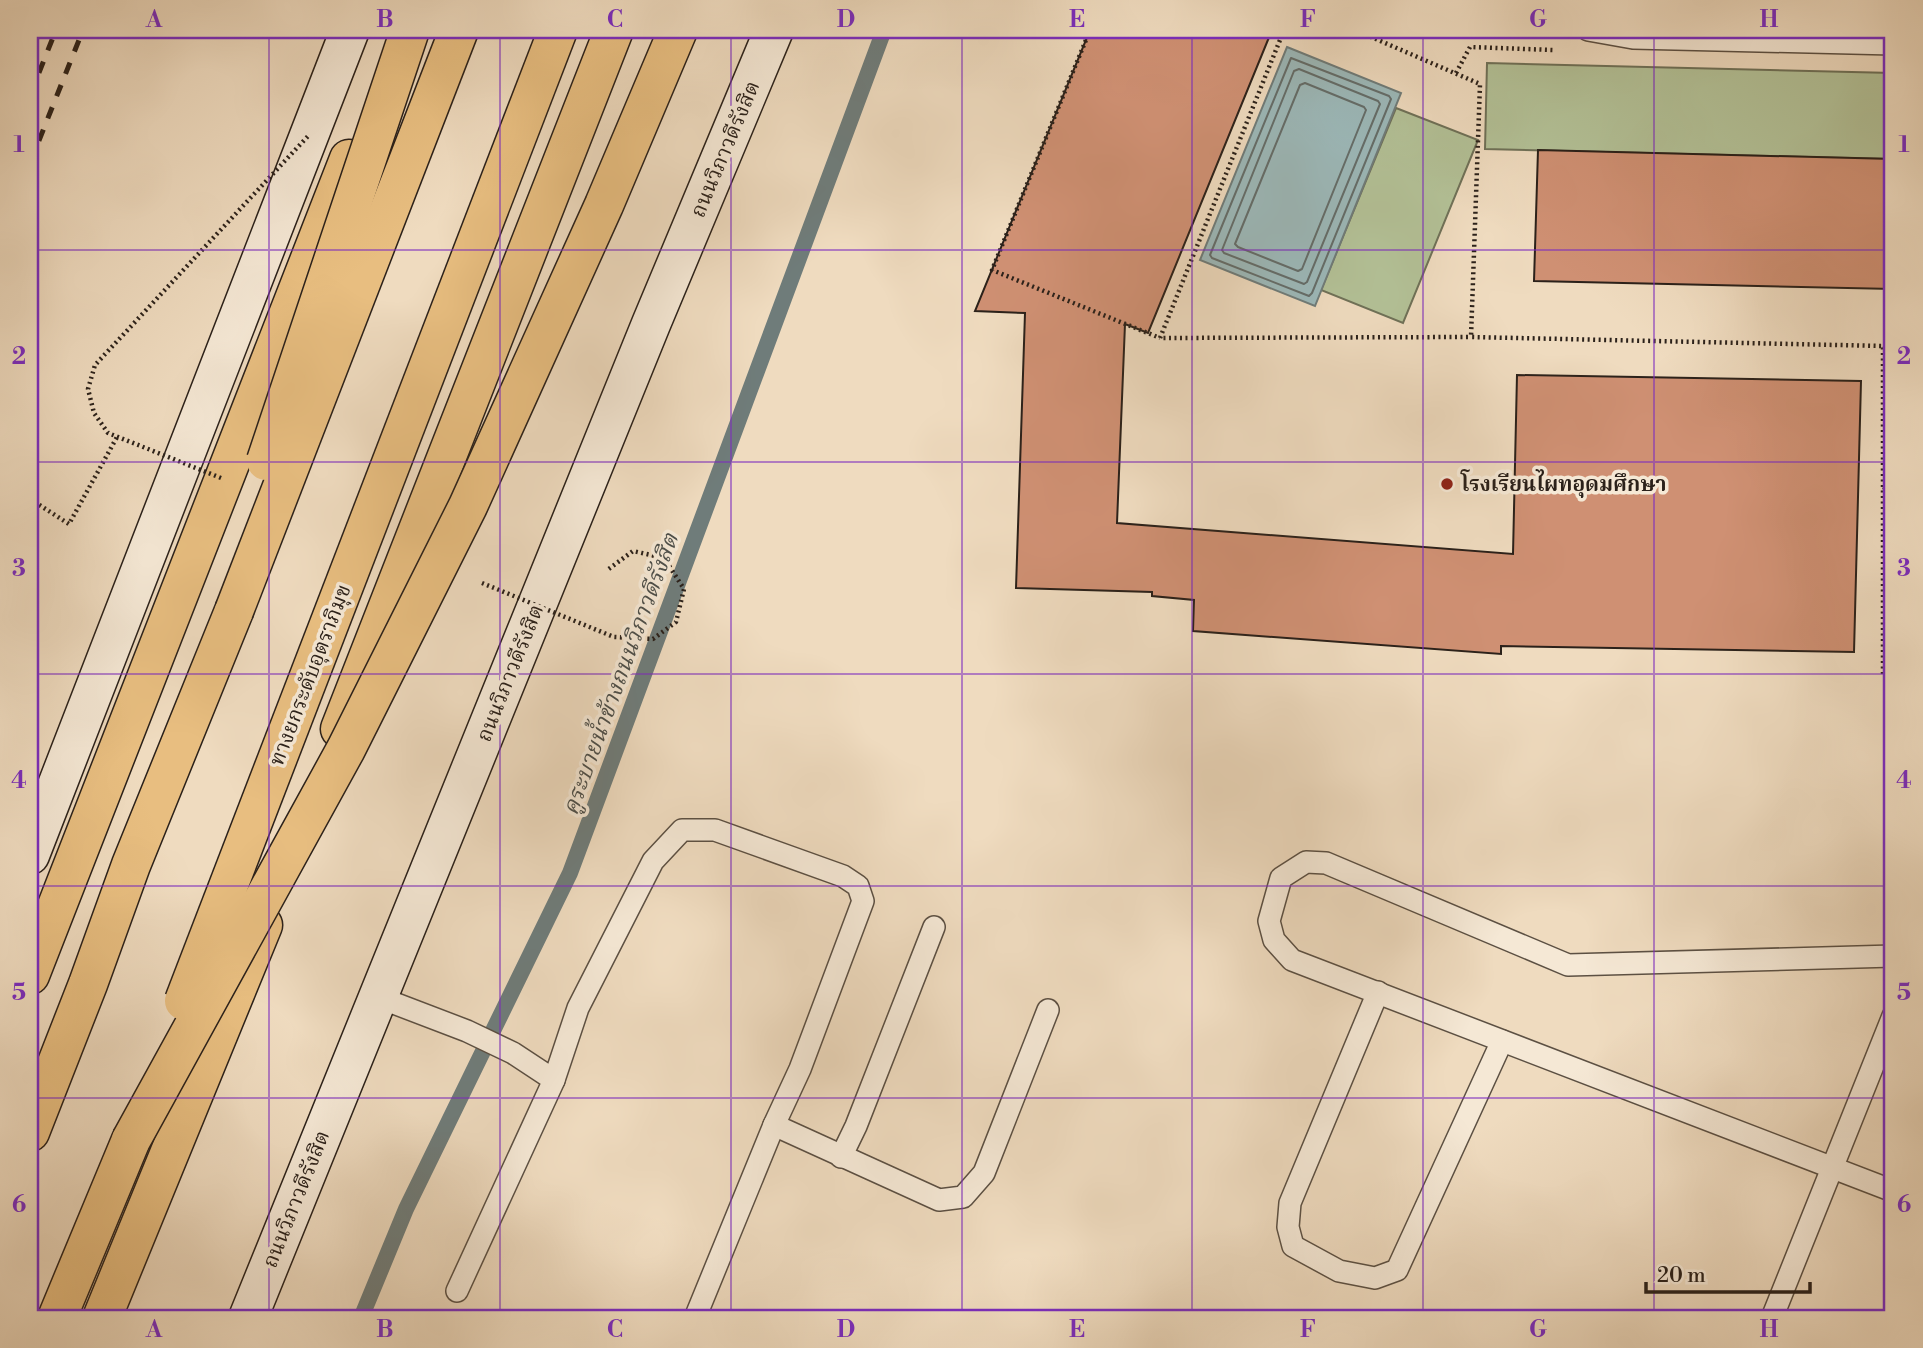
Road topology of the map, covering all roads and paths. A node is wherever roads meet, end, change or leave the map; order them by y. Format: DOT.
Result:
graph roads {
  1 [pos="350,30"];
  2 [pos="400,30"];
  3 [pos="410,30"];
  4 [pos="459,30"];
  5 [pos="558,30"];
  6 [pos="614,30"];
  7 [pos="678,30"];
  8 [pos="774,30"];
  9 [pos="1090,30"];
  10 [pos="1284,30"];
  11 [pos="1354,30"];
  12 [pos="1588,30"];
  13 [pos="1893,44"];
  14 [pos="1471,337"];
  15 [pos="1160,338"];
  16 [pos="1883,346"];
  17 [pos="1893,348"];
  18 [pos="117,436"];
  19 [pos="1883,487"];
  20 [pos="1893,491"];
  21 [pos="30,499"];
  22 [pos="234,611"];
  23 [pos="1883,676"];
  24 [pos="30,855"];
  25 [pos="934,927"];
  26 [pos="1893,956"];
  27 [pos="30,975"];
  28 [pos="1378,992"];
  29 [pos="378,997"];
  30 [pos="1048,1010"];
  31 [pos="1893,1016"];
  32 [pos="1502,1041"];
  33 [pos="554,1080"];
  34 [pos="774,1125"];
  35 [pos="30,1132"];
  36 [pos="131,1140"];
  37 [pos="841,1157"];
  38 [pos="1832,1169"];
  39 [pos="1893,1191"];
  40 [pos="457,1291"];
  41 [pos="57,1318"];
  42 [pos="102,1318"];
  43 [pos="248,1318"];
  44 [pos="695,1318"];
  45 [pos="1772,1318"];
  1 -- 24 [label="main road"];
  2 -- 27 [label="highway"];
  3 -- 22 [label="highway, bridge"];
  4 -- 22 [label="highway, bridge"];
  5 -- 36 [label="highway, ทางยกระดับอุตราภิมุข, bridge"];
  6 -- 42 [label="highway"];
  7 -- 36 [label="highway, bridge"];
  8 -- 29 [label="main road, ถนนวิภาวดีรังสิต"];
  9 -- 15 [label="path"];
  10 -- 15 [label="path"];
  11 -- 14 [label="path"];
  12 -- 13 [label="lane"];
  14 -- 15 [label="path"];
  14 -- 16 [label="path"];
  16 -- 17 [label="path"];
  16 -- 19 [label="path"];
  18 -- 21 [label="path"];
  19 -- 20 [label="path"];
  19 -- 23 [label="path"];
  22 -- 35 [label="highway"];
  25 -- 37 [label="lane"];
  26 -- 28 [label="lane"];
  28 -- 32 [label="lane"];
  28 -- 32 [label="lane"];
  29 -- 33 [label="lane"];
  29 -- 43 [label="main road, ถนนวิภาวดีรังสิต"];
  30 -- 37 [label="lane"];
  31 -- 38 [label="lane"];
  32 -- 38 [label="lane"];
  33 -- 34 [label="lane"];
  33 -- 40 [label="lane"];
  34 -- 37 [label="lane"];
  34 -- 44 [label="lane"];
  36 -- 41 [label="highway, ทางยกระดับอุตราภิมุข"];
  38 -- 39 [label="lane"];
  38 -- 45 [label="lane"];
}
